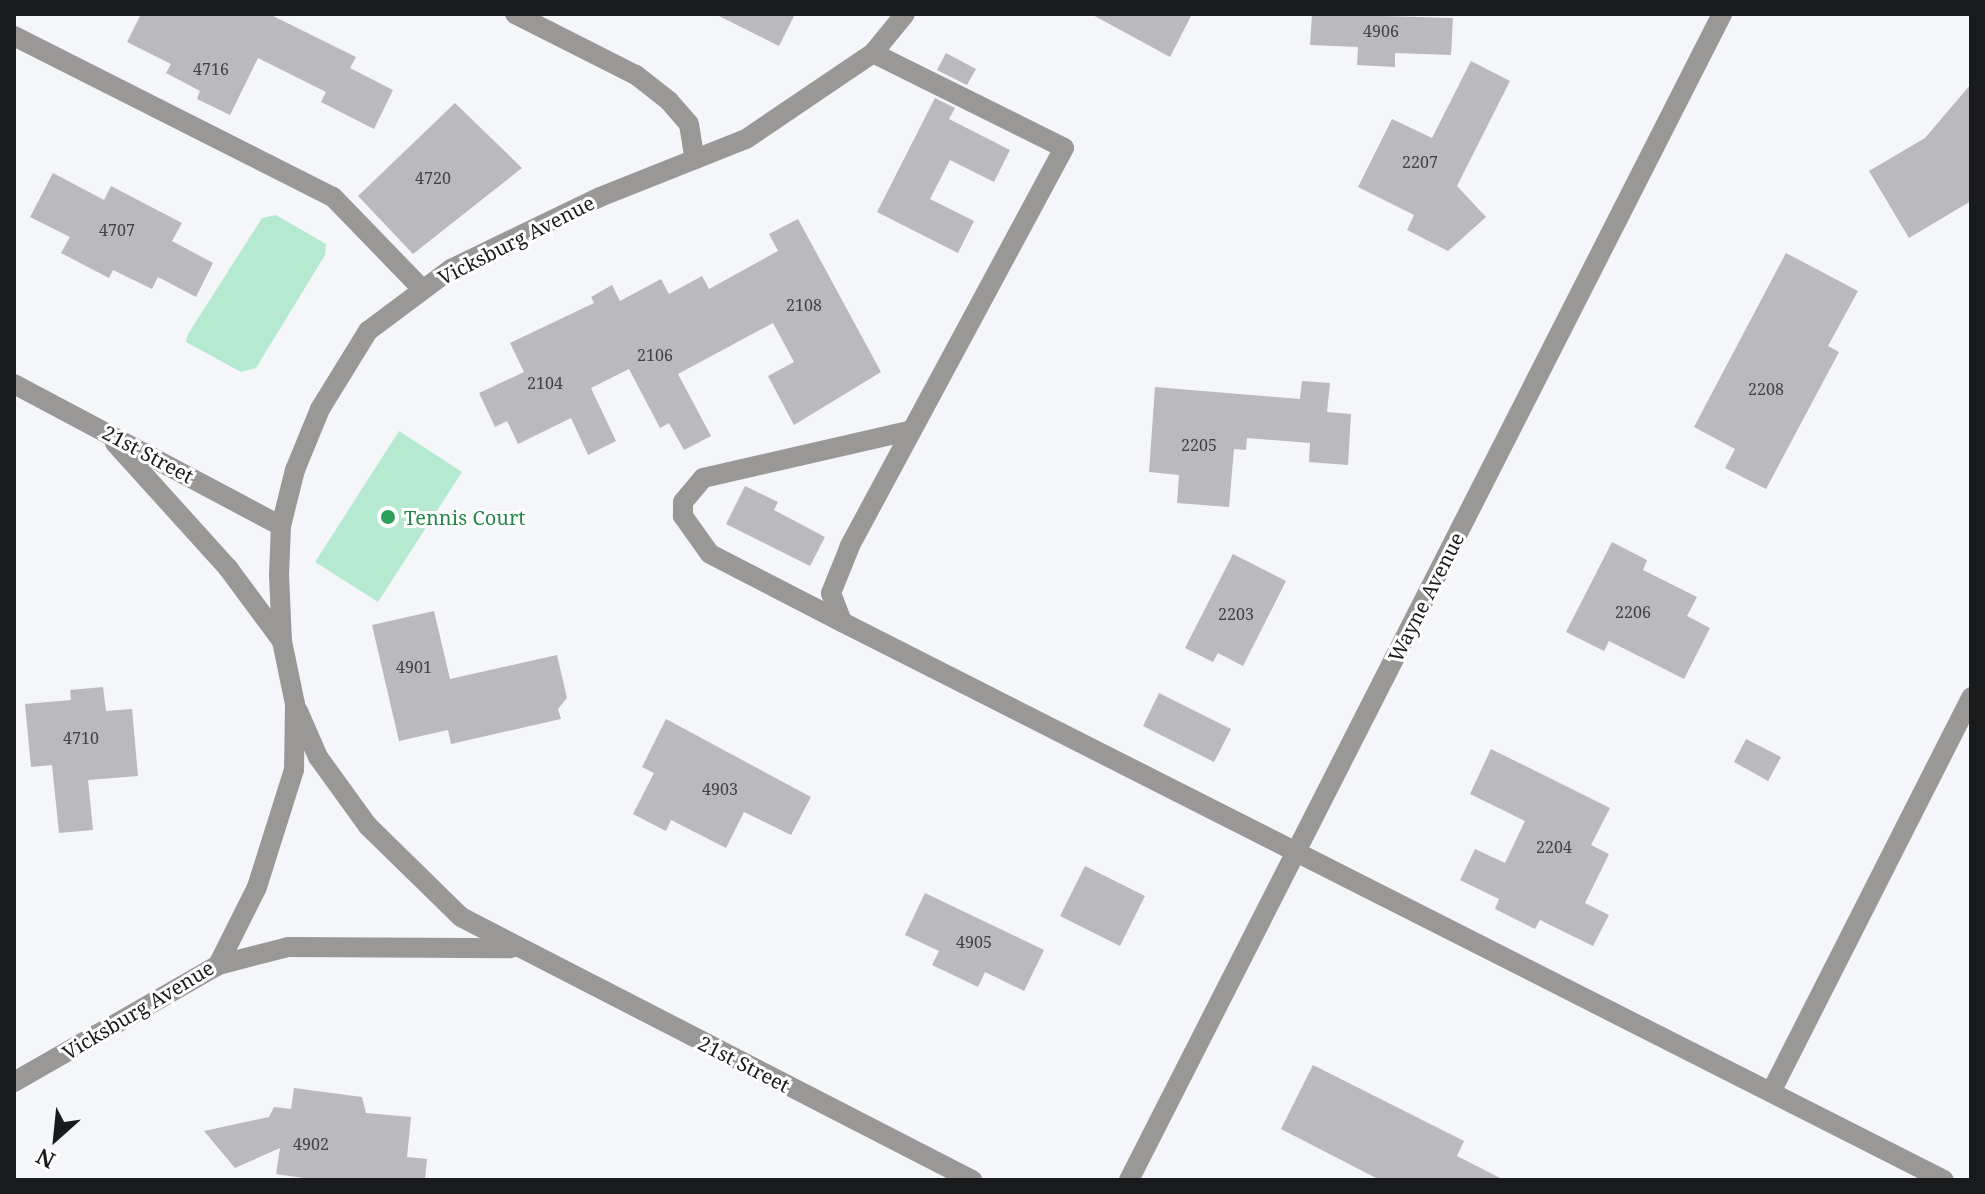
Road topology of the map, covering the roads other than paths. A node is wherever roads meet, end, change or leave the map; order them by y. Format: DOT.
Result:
graph roads {
  1 [pos="515,14"];
  2 [pos="905,14"];
  3 [pos="1722,14"];
  4 [pos="14,36"];
  5 [pos="873,53"];
  6 [pos="695,160"];
  7 [pos="422,289"];
  8 [pos="14,384"];
  9 [pos="912,430"];
  10 [pos="104,431"];
  11 [pos="281,526"];
  12 [pos="842,622"];
  13 [pos="282,641"];
  14 [pos="1971,697"];
  15 [pos="295,704"];
  16 [pos="1297,851"];
  17 [pos="515,948"];
  18 [pos="218,965"];
  19 [pos="14,1082"];
  20 [pos="1771,1092"];
  21 [pos="972,1180"];
  22 [pos="1129,1180"];
  23 [pos="1944,1180"];
  1 -- 6 [label="street"];
  2 -- 5 [label="street, Vicksburg Avenue"];
  3 -- 16 [label="street, Wayne Avenue"];
  4 -- 7 [label="street"];
  5 -- 6 [label="street, Vicksburg Avenue"];
  5 -- 9 [label="street"];
  6 -- 7 [label="street, Vicksburg Avenue"];
  7 -- 11 [label="street, Vicksburg Avenue"];
  8 -- 10 [label="street, 21st Street"];
  9 -- 12 [label="street"];
  9 -- 12 [label="street"];
  10 -- 11 [label="street, 21st Street"];
  10 -- 13 [label="street"];
  11 -- 13 [label="street, Vicksburg Avenue"];
  12 -- 16 [label="street"];
  13 -- 15 [label="street, Vicksburg Avenue"];
  14 -- 20 [label="street"];
  15 -- 17 [label="street, 21st Street"];
  15 -- 18 [label="street, Vicksburg Avenue"];
  16 -- 20 [label="street"];
  16 -- 22 [label="street, Wayne Avenue"];
  17 -- 18 [label="street, 21st Street"];
  17 -- 21 [label="street, 21st Street"];
  18 -- 19 [label="street, Vicksburg Avenue"];
  20 -- 23 [label="street"];
}
